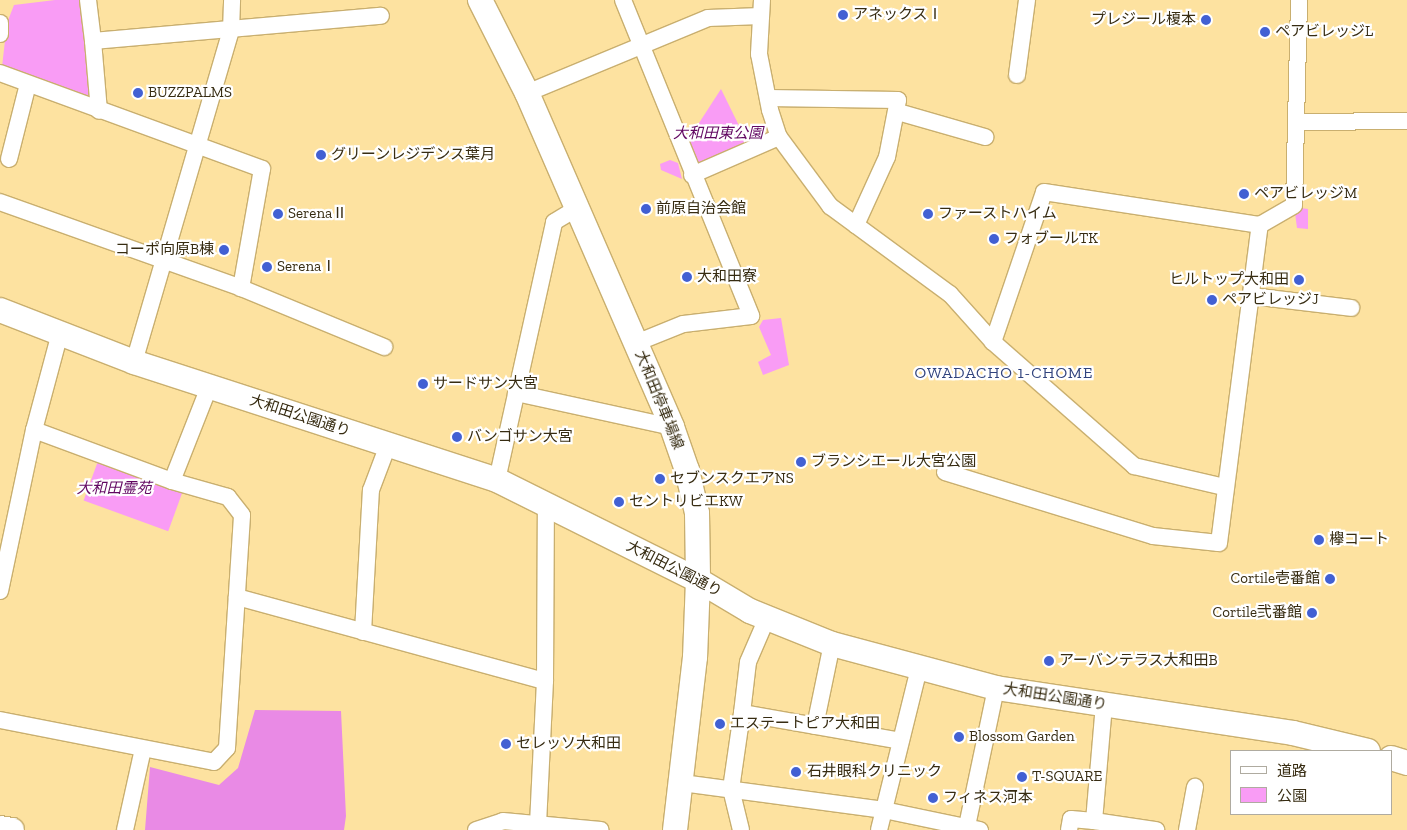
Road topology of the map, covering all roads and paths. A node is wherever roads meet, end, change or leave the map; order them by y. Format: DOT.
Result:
graph roads {
  1 [pos="88,0"];
  2 [pos="232,0"];
  3 [pos="480,0"];
  4 [pos="623,0"];
  5 [pos="1027,0"];
  6 [pos="1299,0"];
  7 [pos="762,8"];
  8 [pos="381,16"];
  9 [pos="0,23"];
  10 [pos="231,31"];
  11 [pos="0,34"];
  12 [pos="93,41"];
  13 [pos="643,44"];
  14 [pos="0,73"];
  15 [pos="1017,75"];
  16 [pos="28,84"];
  17 [pos="527,93"];
  18 [pos="768,98"];
  19 [pos="99,111"];
  20 [pos="898,112"];
  21 [pos="1407,120"];
  22 [pos="1298,122"];
  23 [pos="779,137"];
  24 [pos="985,137"];
  25 [pos="196,147"];
  26 [pos="9,159"];
  27 [pos="692,175"];
  28 [pos="0,202"];
  29 [pos="576,209"];
  30 [pos="856,225"];
  31 [pos="1260,225"];
  32 [pos="163,262"];
  33 [pos="241,288"];
  34 [pos="1251,296"];
  35 [pos="1351,308"];
  36 [pos="0,310"];
  37 [pos="60,333"];
  38 [pos="993,342"];
  39 [pos="636,343"];
  40 [pos="384,347"];
  41 [pos="134,362"];
  42 [pos="209,387"];
  43 [pos="516,393"];
  44 [pos="672,427"];
  45 [pos="34,430"];
  46 [pos="388,445"];
  47 [pos="945,472"];
  48 [pos="497,480"];
  49 [pos="172,481"];
  50 [pos="1224,487"];
  51 [pos="546,505"];
  52 [pos="6,532"];
  53 [pos="698,580"];
  54 [pos="0,591"];
  55 [pos="237,597"];
  56 [pos="768,618"];
  57 [pos="363,632"];
  58 [pos="832,644"];
  59 [pos="920,668"];
  60 [pos="545,681"];
  61 [pos="996,688"];
  62 [pos="1104,705"];
  63 [pos="742,713"];
  64 [pos="0,720"];
  65 [pos="815,726"];
  66 [pos="901,741"];
  67 [pos="143,749"];
  68 [pos="1364,750"];
  69 [pos="1392,758"];
  70 [pos="1407,763"];
  71 [pos="682,782"];
  72 [pos="1195,787"];
  73 [pos="731,789"];
  74 [pos="884,810"];
  75 [pos="1094,821"];
  76 [pos="538,824"];
  77 [pos="0,828"];
  78 [pos="973,828"];
  79 [pos="12,830"];
  80 [pos="125,830"];
  81 [pos="476,830"];
  82 [pos="601,830"];
  83 [pos="675,830"];
  84 [pos="741,830"];
  85 [pos="879,830"];
  86 [pos="1069,830"];
  87 [pos="1156,830"];
  88 [pos="1187,830"];
  1 -- 12 [label="street"];
  2 -- 10 [label="street"];
  3 -- 17 [label="street, 大和田停車場線"];
  4 -- 13 [label="street"];
  5 -- 15 [label="street"];
  6 -- 22 [label="street"];
  7 -- 13 [label="street"];
  7 -- 18 [label="street"];
  8 -- 10 [label="street"];
  9 -- 11 [label="street"];
  10 -- 12 [label="street"];
  10 -- 25 [label="street"];
  12 -- 19 [label="street"];
  13 -- 17 [label="street"];
  13 -- 27 [label="street"];
  14 -- 16 [label="street"];
  16 -- 19 [label="street"];
  16 -- 26 [label="street"];
  17 -- 29 [label="street, 大和田停車場線"];
  18 -- 20 [label="street"];
  18 -- 23 [label="street"];
  19 -- 25 [label="street"];
  20 -- 24 [label="street"];
  20 -- 30 [label="street"];
  21 -- 22 [label="street"];
  22 -- 31 [label="street"];
  23 -- 27 [label="street"];
  23 -- 30 [label="street"];
  25 -- 32 [label="street"];
  25 -- 33 [label="street"];
  27 -- 39 [label="street"];
  28 -- 32 [label="street"];
  29 -- 39 [label="street, 大和田停車場線"];
  29 -- 43 [label="street"];
  30 -- 38 [label="street"];
  31 -- 34 [label="street"];
  31 -- 38 [label="street"];
  32 -- 33 [label="street"];
  32 -- 41 [label="street"];
  33 -- 40 [label="street"];
  34 -- 35 [label="street"];
  34 -- 50 [label="street"];
  36 -- 37 [label="street, 大和田公園通り"];
  37 -- 41 [label="street, 大和田公園通り"];
  37 -- 45 [label="street"];
  38 -- 50 [label="street"];
  39 -- 44 [label="street, 大和田停車場線"];
  41 -- 42 [label="street, 大和田公園通り"];
  42 -- 46 [label="street, 大和田公園通り"];
  42 -- 49 [label="street"];
  43 -- 44 [label="street"];
  43 -- 48 [label="street"];
  44 -- 53 [label="street, 大和田停車場線"];
  45 -- 49 [label="street"];
  45 -- 52 [label="street"];
  46 -- 48 [label="street, 大和田公園通り"];
  46 -- 57 [label="street"];
  47 -- 50 [label="street"];
  48 -- 51 [label="street, 大和田公園通り"];
  49 -- 55 [label="street"];
  51 -- 53 [label="street, 大和田公園通り"];
  51 -- 60 [label="street"];
  52 -- 54 [label="street"];
  53 -- 56 [label="street, 大和田公園通り"];
  53 -- 71 [label="street, 大和田停車場線"];
  55 -- 57 [label="street"];
  55 -- 67 [label="street"];
  56 -- 58 [label="street, 大和田公園通り"];
  56 -- 63 [label="street"];
  57 -- 60 [label="street"];
  58 -- 59 [label="street, 大和田公園通り"];
  58 -- 65 [label="street"];
  59 -- 61 [label="street, 大和田公園通り"];
  59 -- 66 [label="street"];
  60 -- 76 [label="street"];
  61 -- 62 [label="street, 大和田公園通り"];
  61 -- 78 [label="street"];
  62 -- 68 [label="street, 大和田公園通り"];
  62 -- 75 [label="street"];
  63 -- 65 [label="street"];
  63 -- 73 [label="street"];
  64 -- 67 [label="street"];
  65 -- 66 [label="street"];
  66 -- 74 [label="street"];
  67 -- 80 [label="street"];
  69 -- 70 [label="street"];
  71 -- 73 [label="street"];
  71 -- 83 [label="street, 大和田停車場線"];
  72 -- 88 [label="street"];
  73 -- 74 [label="street"];
  73 -- 84 [label="street"];
  74 -- 78 [label="street"];
  74 -- 85 [label="street"];
  75 -- 86 [label="street"];
  75 -- 87 [label="street"];
  76 -- 81 [label="street"];
  76 -- 82 [label="street"];
  77 -- 79 [label="street"];
}
